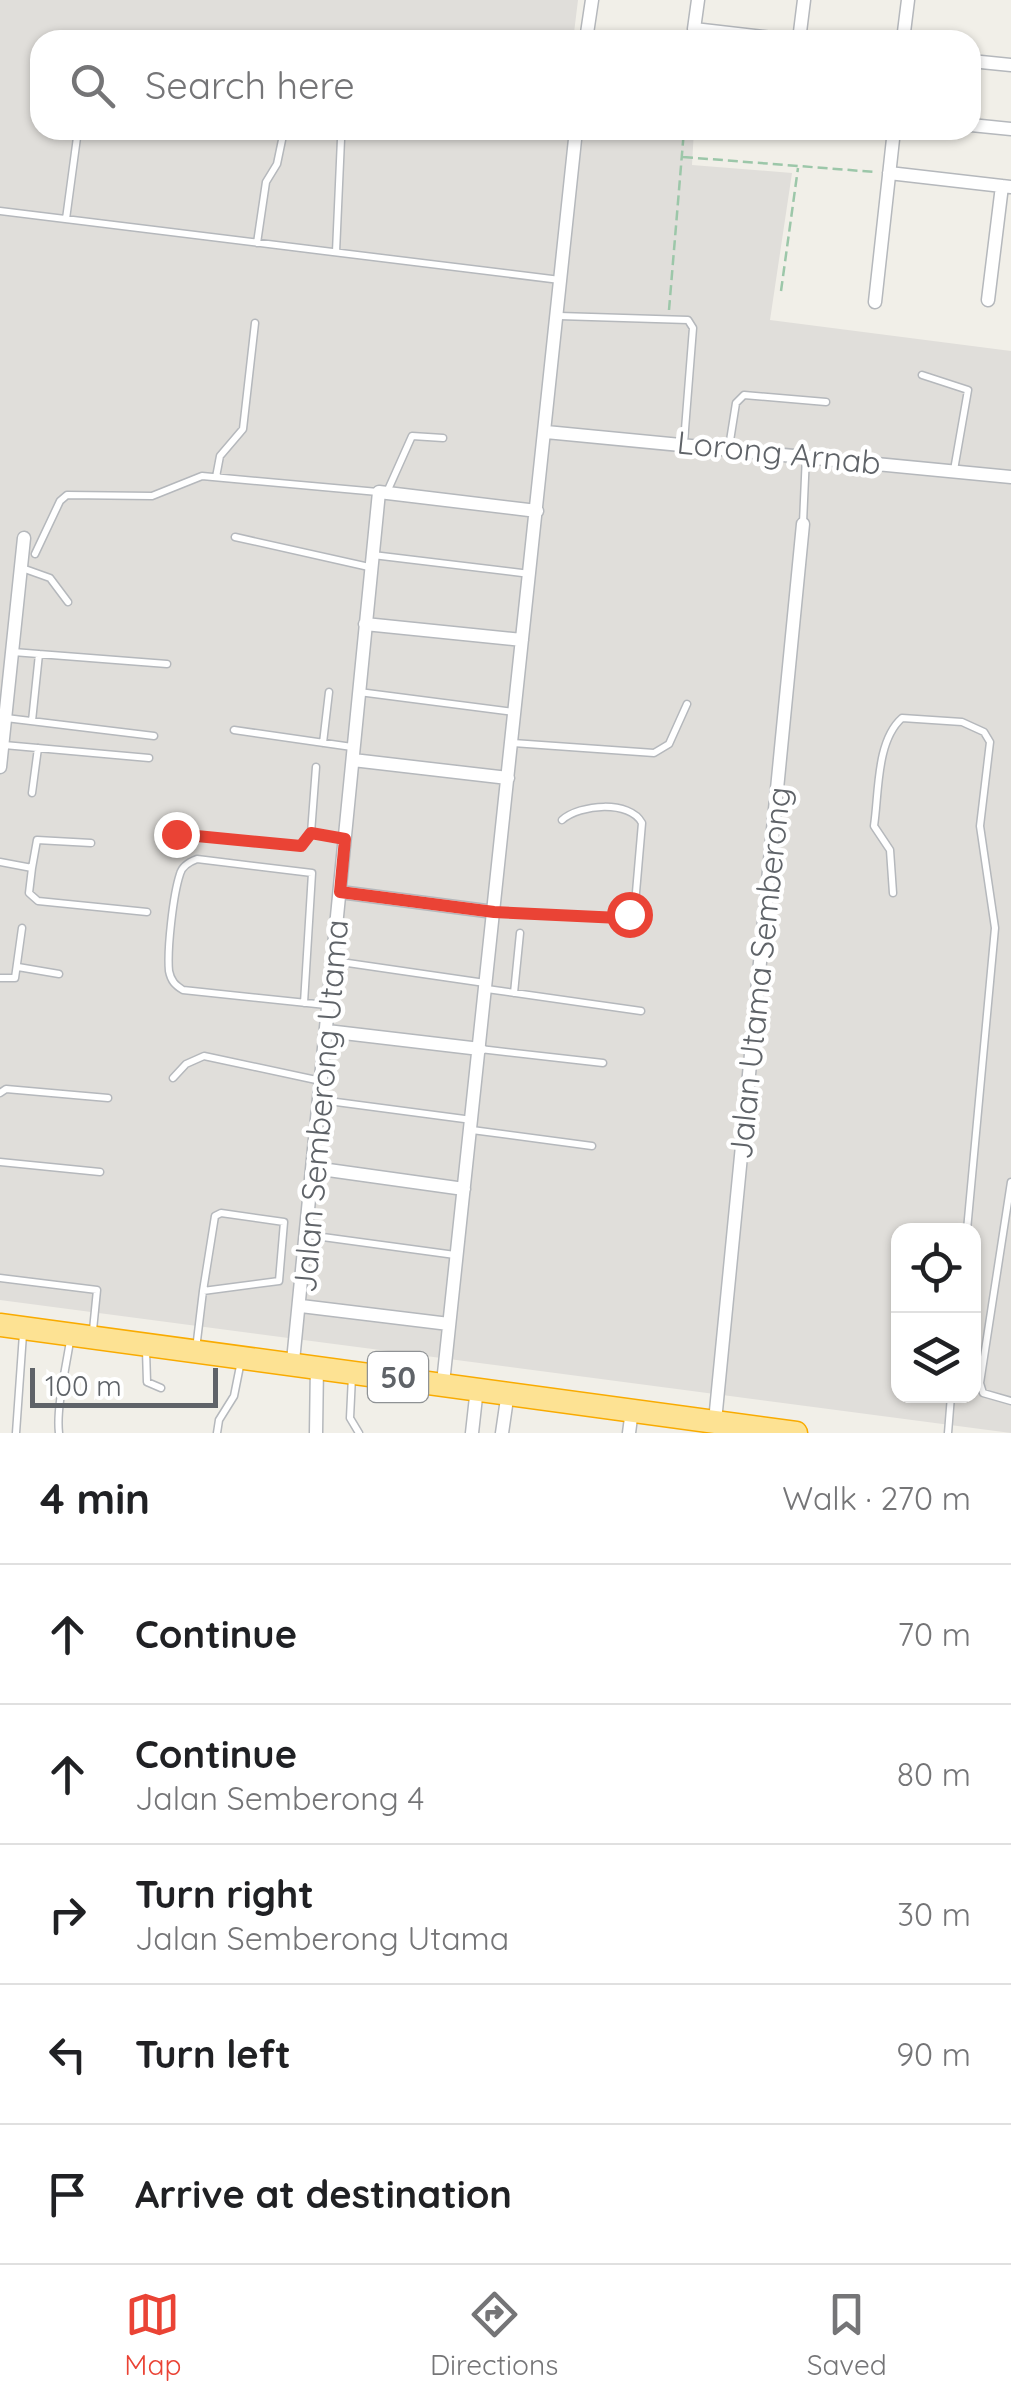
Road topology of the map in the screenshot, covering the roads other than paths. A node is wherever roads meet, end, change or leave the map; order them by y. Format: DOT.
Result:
graph roads {
  1 [pos="592,0"];
  2 [pos="698,0"];
  3 [pos="804,0"];
  4 [pos="908,0"];
  5 [pos="588,30"];
  6 [pos="703,30"];
  7 [pos="800,30"];
  8 [pos="904,30"];
  9 [pos="1010,60"];
  10 [pos="981,61"];
  11 [pos="981,126"];
  12 [pos="1011,129"];
  13 [pos="77,140"];
  14 [pos="282,140"];
  15 [pos="341,140"];
  16 [pos="575,140"];
  17 [pos="893,140"];
  18 [pos="889,173"];
  19 [pos="1007,186"];
  20 [pos="0,211"];
  21 [pos="66,219"];
  22 [pos="257,243"];
  23 [pos="336,252"];
  24 [pos="562,280"];
  25 [pos="988,300"];
  26 [pos="875,302"];
  27 [pos="559,316"];
  28 [pos="255,323"];
  29 [pos="922,375"];
  30 [pos="826,402"];
  31 [pos="546,432"];
  32 [pos="443,438"];
  33 [pos="684,442"];
  34 [pos="729,447"];
  35 [pos="806,454"];
  36 [pos="954,470"];
  37 [pos="1011,477"];
  38 [pos="216,478"];
  39 [pos="382,493"];
  40 [pos="537,511"];
  41 [pos="803,524"];
  42 [pos="235,537"];
  43 [pos="24,538"];
  44 [pos="36,554"];
  45 [pos="371,562"];
  46 [pos="21,568"];
  47 [pos="531,574"];
  48 [pos="68,602"];
  49 [pos="365,624"];
  50 [pos="522,640"];
  51 [pos="12,652"];
  52 [pos="39,654"];
  53 [pos="167,664"];
  54 [pos="329,692"];
  55 [pos="359,692"];
  56 [pos="688,704"];
  57 [pos="515,712"];
  58 [pos="5,718"];
  59 [pos="32,721"];
  60 [pos="234,730"];
  61 [pos="154,736"];
  62 [pos="323,743"];
  63 [pos="512,743"];
  64 [pos="2,744"];
  65 [pos="38,748"];
  66 [pos="353,754"];
  67 [pos="149,758"];
  68 [pos="316,766"];
  69 [pos="0,767"];
  70 [pos="508,778"];
  71 [pos="32,792"];
  72 [pos="562,820"];
  73 [pos="311,833"];
  74 [pos="176,834"];
  75 [pos="345,839"];
  76 [pos="91,843"];
  77 [pos="0,862"];
  78 [pos="32,868"];
  79 [pos="340,892"];
  80 [pos="893,894"];
  81 [pos="146,912"];
  82 [pos="494,912"];
  83 [pos="22,928"];
  84 [pos="520,933"];
  85 [pos="333,961"];
  86 [pos="18,967"];
  87 [pos="59,974"];
  88 [pos="0,978"];
  89 [pos="486,986"];
  90 [pos="514,992"];
  91 [pos="304,1003"];
  92 [pos="329,1006"];
  93 [pos="641,1012"];
  94 [pos="327,1031"];
  95 [pos="480,1050"];
  96 [pos="603,1063"];
  97 [pos="173,1078"];
  98 [pos="322,1082"];
  99 [pos="0,1093"];
  100 [pos="108,1098"];
  101 [pos="321,1100"];
  102 [pos="473,1125"];
  103 [pos="592,1146"];
  104 [pos="0,1162"];
  105 [pos="314,1168"];
  106 [pos="100,1172"];
  107 [pos="1011,1182"];
  108 [pos="464,1190"];
  109 [pos="968,1223"];
  110 [pos="308,1236"];
  111 [pos="456,1255"];
  112 [pos="0,1278"];
  113 [pos="202,1291"];
  114 [pos="302,1306"];
  115 [pos="449,1324"];
  116 [pos="12,1326"];
  117 [pos="82,1335"];
  118 [pos="146,1344"];
  119 [pos="196,1349"];
  120 [pos="243,1354"];
  121 [pos="293,1361"];
  122 [pos="318,1364"];
  123 [pos="352,1370"];
  124 [pos="442,1383"];
  125 [pos="161,1388"];
  126 [pos="477,1388"];
  127 [pos="508,1392"];
  128 [pos="1011,1401"];
  129 [pos="950,1403"];
  130 [pos="630,1422"];
  131 [pos="715,1422"];
  132 [pos="769,1431"];
  133 [pos="16,1433"];
  134 [pos="59,1433"];
  135 [pos="217,1433"];
  136 [pos="316,1433"];
  137 [pos="358,1433"];
  138 [pos="472,1433"];
  139 [pos="502,1433"];
  140 [pos="796,1433"];
  141 [pos="948,1433"];
  1 -- 5 [label="street"];
  2 -- 6 [label="street"];
  3 -- 7 [label="street"];
  4 -- 8 [label="street"];
  9 -- 10 [label="street"];
  11 -- 12 [label="street"];
  13 -- 21 [label="lane"];
  14 -- 22 [label="lane"];
  15 -- 23 [label="lane"];
  16 -- 24 [label="street"];
  17 -- 18 [label="street"];
  18 -- 19 [label="street"];
  18 -- 26 [label="street"];
  19 -- 25 [label="street"];
  20 -- 21 [label="lane"];
  21 -- 22 [label="lane"];
  22 -- 23 [label="lane"];
  23 -- 24 [label="lane"];
  24 -- 27 [label="street"];
  27 -- 31 [label="street"];
  27 -- 33 [label="lane"];
  28 -- 38 [label="lane"];
  29 -- 36 [label="lane"];
  30 -- 34 [label="lane"];
  31 -- 33 [label="street, Lorong Arnab"];
  31 -- 40 [label="street"];
  32 -- 39 [label="lane"];
  33 -- 34 [label="street, Lorong Arnab"];
  34 -- 35 [label="street, Lorong Arnab"];
  35 -- 36 [label="street, Lorong Arnab"];
  35 -- 41 [label="lane"];
  36 -- 37 [label="street, Lorong Arnab"];
  38 -- 39 [label="lane"];
  38 -- 44 [label="lane"];
  39 -- 40 [label="street"];
  39 -- 45 [label="street, Jalan Semberong Utama"];
  40 -- 47 [label="street"];
  41 -- 131 [label="street, Jalan Utama Semberong"];
  42 -- 45 [label="lane"];
  43 -- 46 [label="street"];
  45 -- 47 [label="lane"];
  45 -- 49 [label="street, Jalan Semberong Utama"];
  46 -- 48 [label="lane"];
  46 -- 51 [label="street"];
  47 -- 50 [label="street"];
  49 -- 50 [label="street"];
  49 -- 55 [label="street, Jalan Semberong Utama"];
  50 -- 57 [label="street"];
  51 -- 52 [label="lane"];
  51 -- 58 [label="street"];
  52 -- 53 [label="lane"];
  52 -- 59 [label="lane"];
  54 -- 62 [label="lane"];
  55 -- 57 [label="lane"];
  55 -- 66 [label="street, Jalan Semberong Utama"];
  56 -- 63 [label="lane"];
  57 -- 63 [label="street"];
  58 -- 59 [label="lane"];
  58 -- 64 [label="street"];
  59 -- 61 [label="lane"];
  60 -- 62 [label="lane"];
  62 -- 66 [label="lane"];
  63 -- 70 [label="street"];
  64 -- 65 [label="lane"];
  64 -- 69 [label="street"];
  65 -- 67 [label="lane"];
  65 -- 71 [label="lane"];
  66 -- 70 [label="street"];
  66 -- 75 [label="street, Jalan Semberong Utama"];
  68 -- 73 [label="lane"];
  70 -- 82 [label="street"];
  72 -- 82 [label="lane"];
  73 -- 74 [label="lane"];
  73 -- 75 [label="lane"];
  75 -- 79 [label="street, Jalan Semberong Utama"];
  76 -- 78 [label="lane"];
  77 -- 78 [label="lane"];
  78 -- 81 [label="lane"];
  79 -- 82 [label="street"];
  79 -- 85 [label="street, Jalan Semberong Utama"];
  80 -- 109 [label="lane"];
  82 -- 89 [label="street"];
  83 -- 86 [label="lane"];
  84 -- 90 [label="lane"];
  85 -- 89 [label="lane"];
  85 -- 92 [label="street, Jalan Semberong Utama"];
  86 -- 87 [label="lane"];
  86 -- 88 [label="lane"];
  89 -- 90 [label="lane"];
  89 -- 95 [label="street"];
  90 -- 93 [label="lane"];
  91 -- 91 [label="lane"];
  91 -- 92 [label="lane"];
  92 -- 94 [label="street, Jalan Semberong Utama"];
  94 -- 95 [label="street"];
  94 -- 98 [label="street, Jalan Semberong Utama"];
  95 -- 96 [label="lane"];
  95 -- 102 [label="street"];
  97 -- 98 [label="lane"];
  98 -- 101 [label="street, Jalan Semberong Utama"];
  99 -- 100 [label="lane"];
  101 -- 102 [label="lane"];
  101 -- 105 [label="street, Jalan Semberong Utama"];
  102 -- 103 [label="lane"];
  102 -- 108 [label="street"];
  104 -- 106 [label="lane"];
  105 -- 108 [label="street"];
  105 -- 110 [label="street, Jalan Semberong Utama"];
  107 -- 128 [label="lane"];
  108 -- 111 [label="street"];
  110 -- 111 [label="lane"];
  110 -- 114 [label="street, Jalan Semberong Utama"];
  111 -- 115 [label="street"];
  112 -- 117 [label="lane"];
  113 -- 113 [label="lane"];
  113 -- 119 [label="lane"];
  114 -- 115 [label="street"];
  114 -- 121 [label="street, Jalan Semberong Utama"];
  115 -- 124 [label="street"];
  116 -- 117 [label="highway, 50"];
  116 -- 133 [label="lane"];
  117 -- 118 [label="highway, 50"];
  117 -- 134 [label="lane"];
  118 -- 119 [label="highway, 50"];
  118 -- 125 [label="lane"];
  119 -- 120 [label="highway, 50"];
  120 -- 121 [label="highway, 50"];
  120 -- 135 [label="lane"];
  121 -- 122 [label="highway, 50"];
  122 -- 123 [label="highway, 50"];
  122 -- 136 [label="street"];
  123 -- 124 [label="highway, 50"];
  123 -- 137 [label="lane"];
  124 -- 126 [label="highway, 50"];
  126 -- 127 [label="highway, 50"];
  126 -- 138 [label="street"];
  127 -- 130 [label="highway, 50"];
  127 -- 139 [label="street"];
  129 -- 141 [label="lane"];
  130 -- 131 [label="highway, 50"];
  131 -- 132 [label="highway, 50"];
  132 -- 140 [label="highway, 50"];
}
